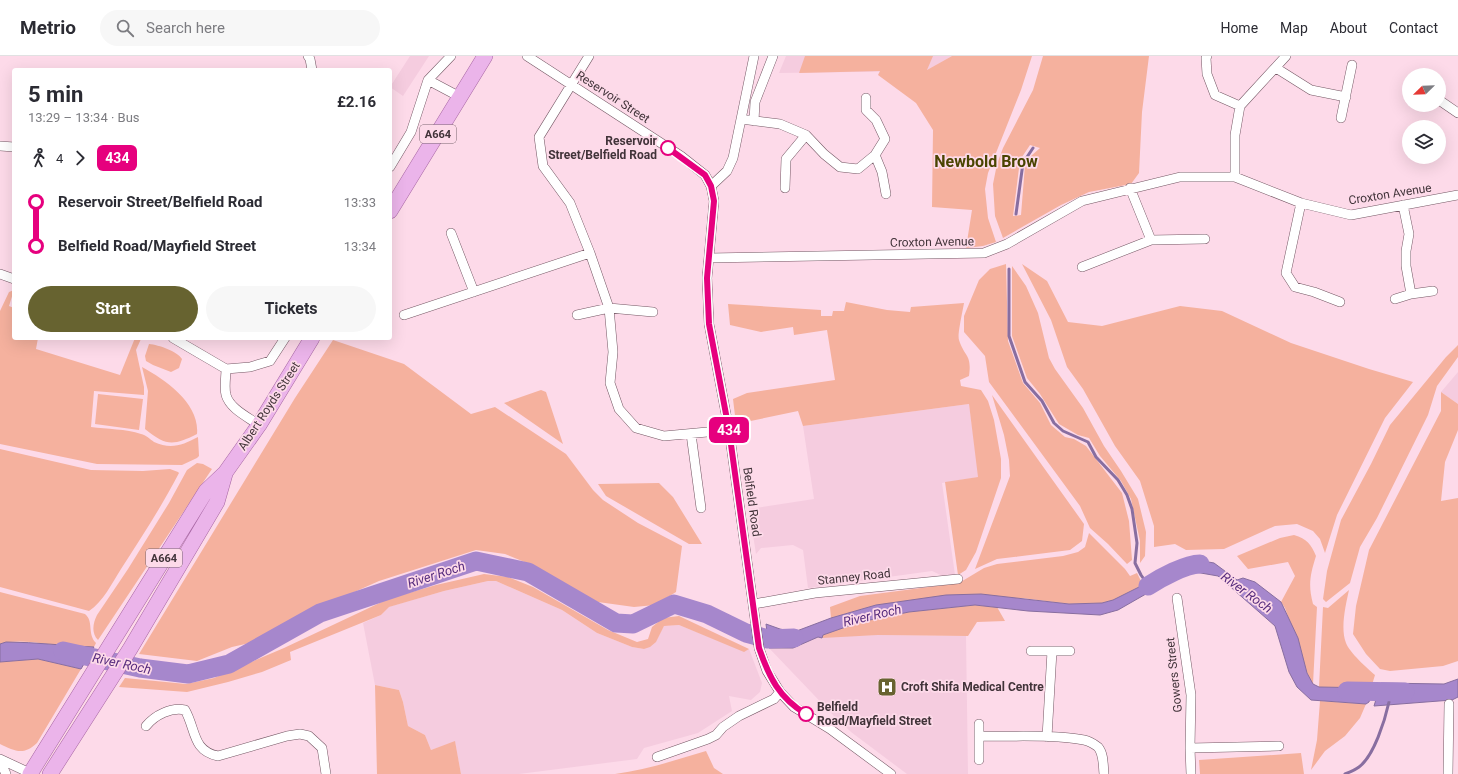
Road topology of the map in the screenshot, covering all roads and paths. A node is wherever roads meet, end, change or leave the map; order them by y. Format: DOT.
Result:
graph roads {
  1 [pos="308,56"];
  2 [pos="451,56"];
  3 [pos="485,56"];
  4 [pos="526,56"];
  5 [pos="589,56"];
  6 [pos="754,56"];
  7 [pos="773,56"];
  8 [pos="1206,56"];
  9 [pos="1286,56"];
  10 [pos="1352,65"];
  11 [pos="312,68"];
  12 [pos="1276,68"];
  13 [pos="428,80"];
  14 [pos="572,84"];
  15 [pos="460,97"];
  16 [pos="1346,97"];
  17 [pos="866,98"];
  18 [pos="1446,105"];
  19 [pos="1240,106"];
  20 [pos="1458,113"];
  21 [pos="1341,118"];
  22 [pos="741,119"];
  23 [pos="754,121"];
  24 [pos="806,135"];
  25 [pos="0,146"];
  26 [pos="12,147"];
  27 [pos="875,155"];
  28 [pos="392,164"];
  29 [pos="705,175"];
  30 [pos="1235,177"];
  31 [pos="711,186"];
  32 [pos="785,188"];
  33 [pos="1130,188"];
  34 [pos="886,194"];
  35 [pos="1458,195"];
  36 [pos="1301,203"];
  37 [pos="1403,205"];
  38 [pos="392,208"];
  39 [pos="451,232"];
  40 [pos="1205,239"];
  41 [pos="1151,240"];
  42 [pos="590,253"];
  43 [pos="709,258"];
  44 [pos="1082,267"];
  45 [pos="0,274"];
  46 [pos="12,278"];
  47 [pos="1433,291"];
  48 [pos="474,292"];
  49 [pos="1411,294"];
  50 [pos="1395,299"];
  51 [pos="1340,302"];
  52 [pos="609,308"];
  53 [pos="653,312"];
  54 [pos="404,315"];
  55 [pos="577,315"];
  56 [pos="176,340"];
  57 [pos="283,340"];
  58 [pos="311,340"];
  59 [pos="226,369"];
  60 [pos="259,425"];
  61 [pos="729,430"];
  62 [pos="690,434"];
  63 [pos="225,473"];
  64 [pos="701,508"];
  65 [pos="958,579"];
  66 [pos="1177,598"];
  67 [pos="754,604"];
  68 [pos="1031,651"];
  69 [pos="1052,651"];
  70 [pos="1070,651"];
  71 [pos="780,692"];
  72 [pos="1449,704"];
  73 [pos="1454,719"];
  74 [pos="979,724"];
  75 [pos="146,726"];
  76 [pos="979,736"];
  77 [pos="1047,737"];
  78 [pos="1279,746"];
  79 [pos="1190,748"];
  80 [pos="657,757"];
  81 [pos="0,760"];
  82 [pos="979,760"];
  83 [pos="6,774"];
  84 [pos="31,774"];
  85 [pos="50,774"];
  86 [pos="326,774"];
  87 [pos="891,774"];
  88 [pos="1104,774"];
  89 [pos="1191,774"];
  90 [pos="1448,774"];
  1 -- 11 [label="street"];
  2 -- 13 [label="street"];
  3 -- 15 [label="main road, A664"];
  4 -- 14 [label="street, Reservoir Street"];
  5 -- 14 [label="street"];
  6 -- 22 [label="street"];
  7 -- 23 [label="street"];
  8 -- 19 [label="street"];
  9 -- 12 [label="street"];
  10 -- 16 [label="street"];
  12 -- 16 [label="street"];
  12 -- 19 [label="street"];
  13 -- 15 [label="street"];
  13 -- 28 [label="street"];
  14 -- 29 [label="street, Reservoir Street"];
  14 -- 42 [label="street"];
  15 -- 38 [label="main road, A664"];
  16 -- 21 [label="street"];
  17 -- 27 [label="street"];
  18 -- 20 [label="street"];
  19 -- 30 [label="street"];
  22 -- 23 [label="street"];
  22 -- 31 [label="street"];
  23 -- 24 [label="street"];
  24 -- 27 [label="street"];
  24 -- 32 [label="street"];
  25 -- 26 [label="street"];
  27 -- 34 [label="street"];
  29 -- 31 [label="street, Belfield Road"];
  30 -- 33 [label="street, Croxton Avenue"];
  30 -- 36 [label="street, Croxton Avenue"];
  31 -- 43 [label="street, Belfield Road"];
  33 -- 41 [label="street"];
  33 -- 43 [label="street, Croxton Avenue"];
  35 -- 37 [label="street, Croxton Avenue"];
  36 -- 37 [label="street, Croxton Avenue"];
  36 -- 51 [label="street"];
  37 -- 49 [label="street"];
  39 -- 48 [label="street"];
  40 -- 41 [label="street"];
  41 -- 44 [label="street"];
  42 -- 48 [label="street"];
  42 -- 52 [label="street"];
  43 -- 61 [label="street, Belfield Road"];
  45 -- 46 [label="street"];
  47 -- 49 [label="street"];
  48 -- 54 [label="street"];
  49 -- 50 [label="street"];
  52 -- 53 [label="street"];
  52 -- 55 [label="street"];
  52 -- 62 [label="street"];
  56 -- 59 [label="street"];
  57 -- 59 [label="street, Albert Royds Street"];
  58 -- 60 [label="main road, Albert Royds Street / A664"];
  59 -- 60 [label="street"];
  60 -- 63 [label="main road, Albert Royds Street / A664"];
  61 -- 62 [label="street"];
  61 -- 67 [label="street, Belfield Road"];
  62 -- 64 [label="street"];
  63 -- 84 [label="main road, Albert Royds Street / A664"];
  63 -- 85 [label="main road, Albert Royds Street / A664"];
  65 -- 67 [label="street, Stanney Road"];
  66 -- 79 [label="street, Gowers Street"];
  67 -- 71 [label="street, Belfield Road"];
  68 -- 69 [label="street"];
  69 -- 70 [label="street"];
  69 -- 77 [label="street"];
  71 -- 80 [label="street"];
  71 -- 87 [label="street, Belfield Road"];
  72 -- 73 [label="street"];
  73 -- 90 [label="street"];
  74 -- 76 [label="street"];
  75 -- 86 [label="street"];
  76 -- 77 [label="street"];
  76 -- 82 [label="street"];
  77 -- 88 [label="street"];
  78 -- 79 [label="street"];
  79 -- 89 [label="street, Gowers Street"];
  81 -- 83 [label="street"];
  81 -- 84 [label="street"];
}
